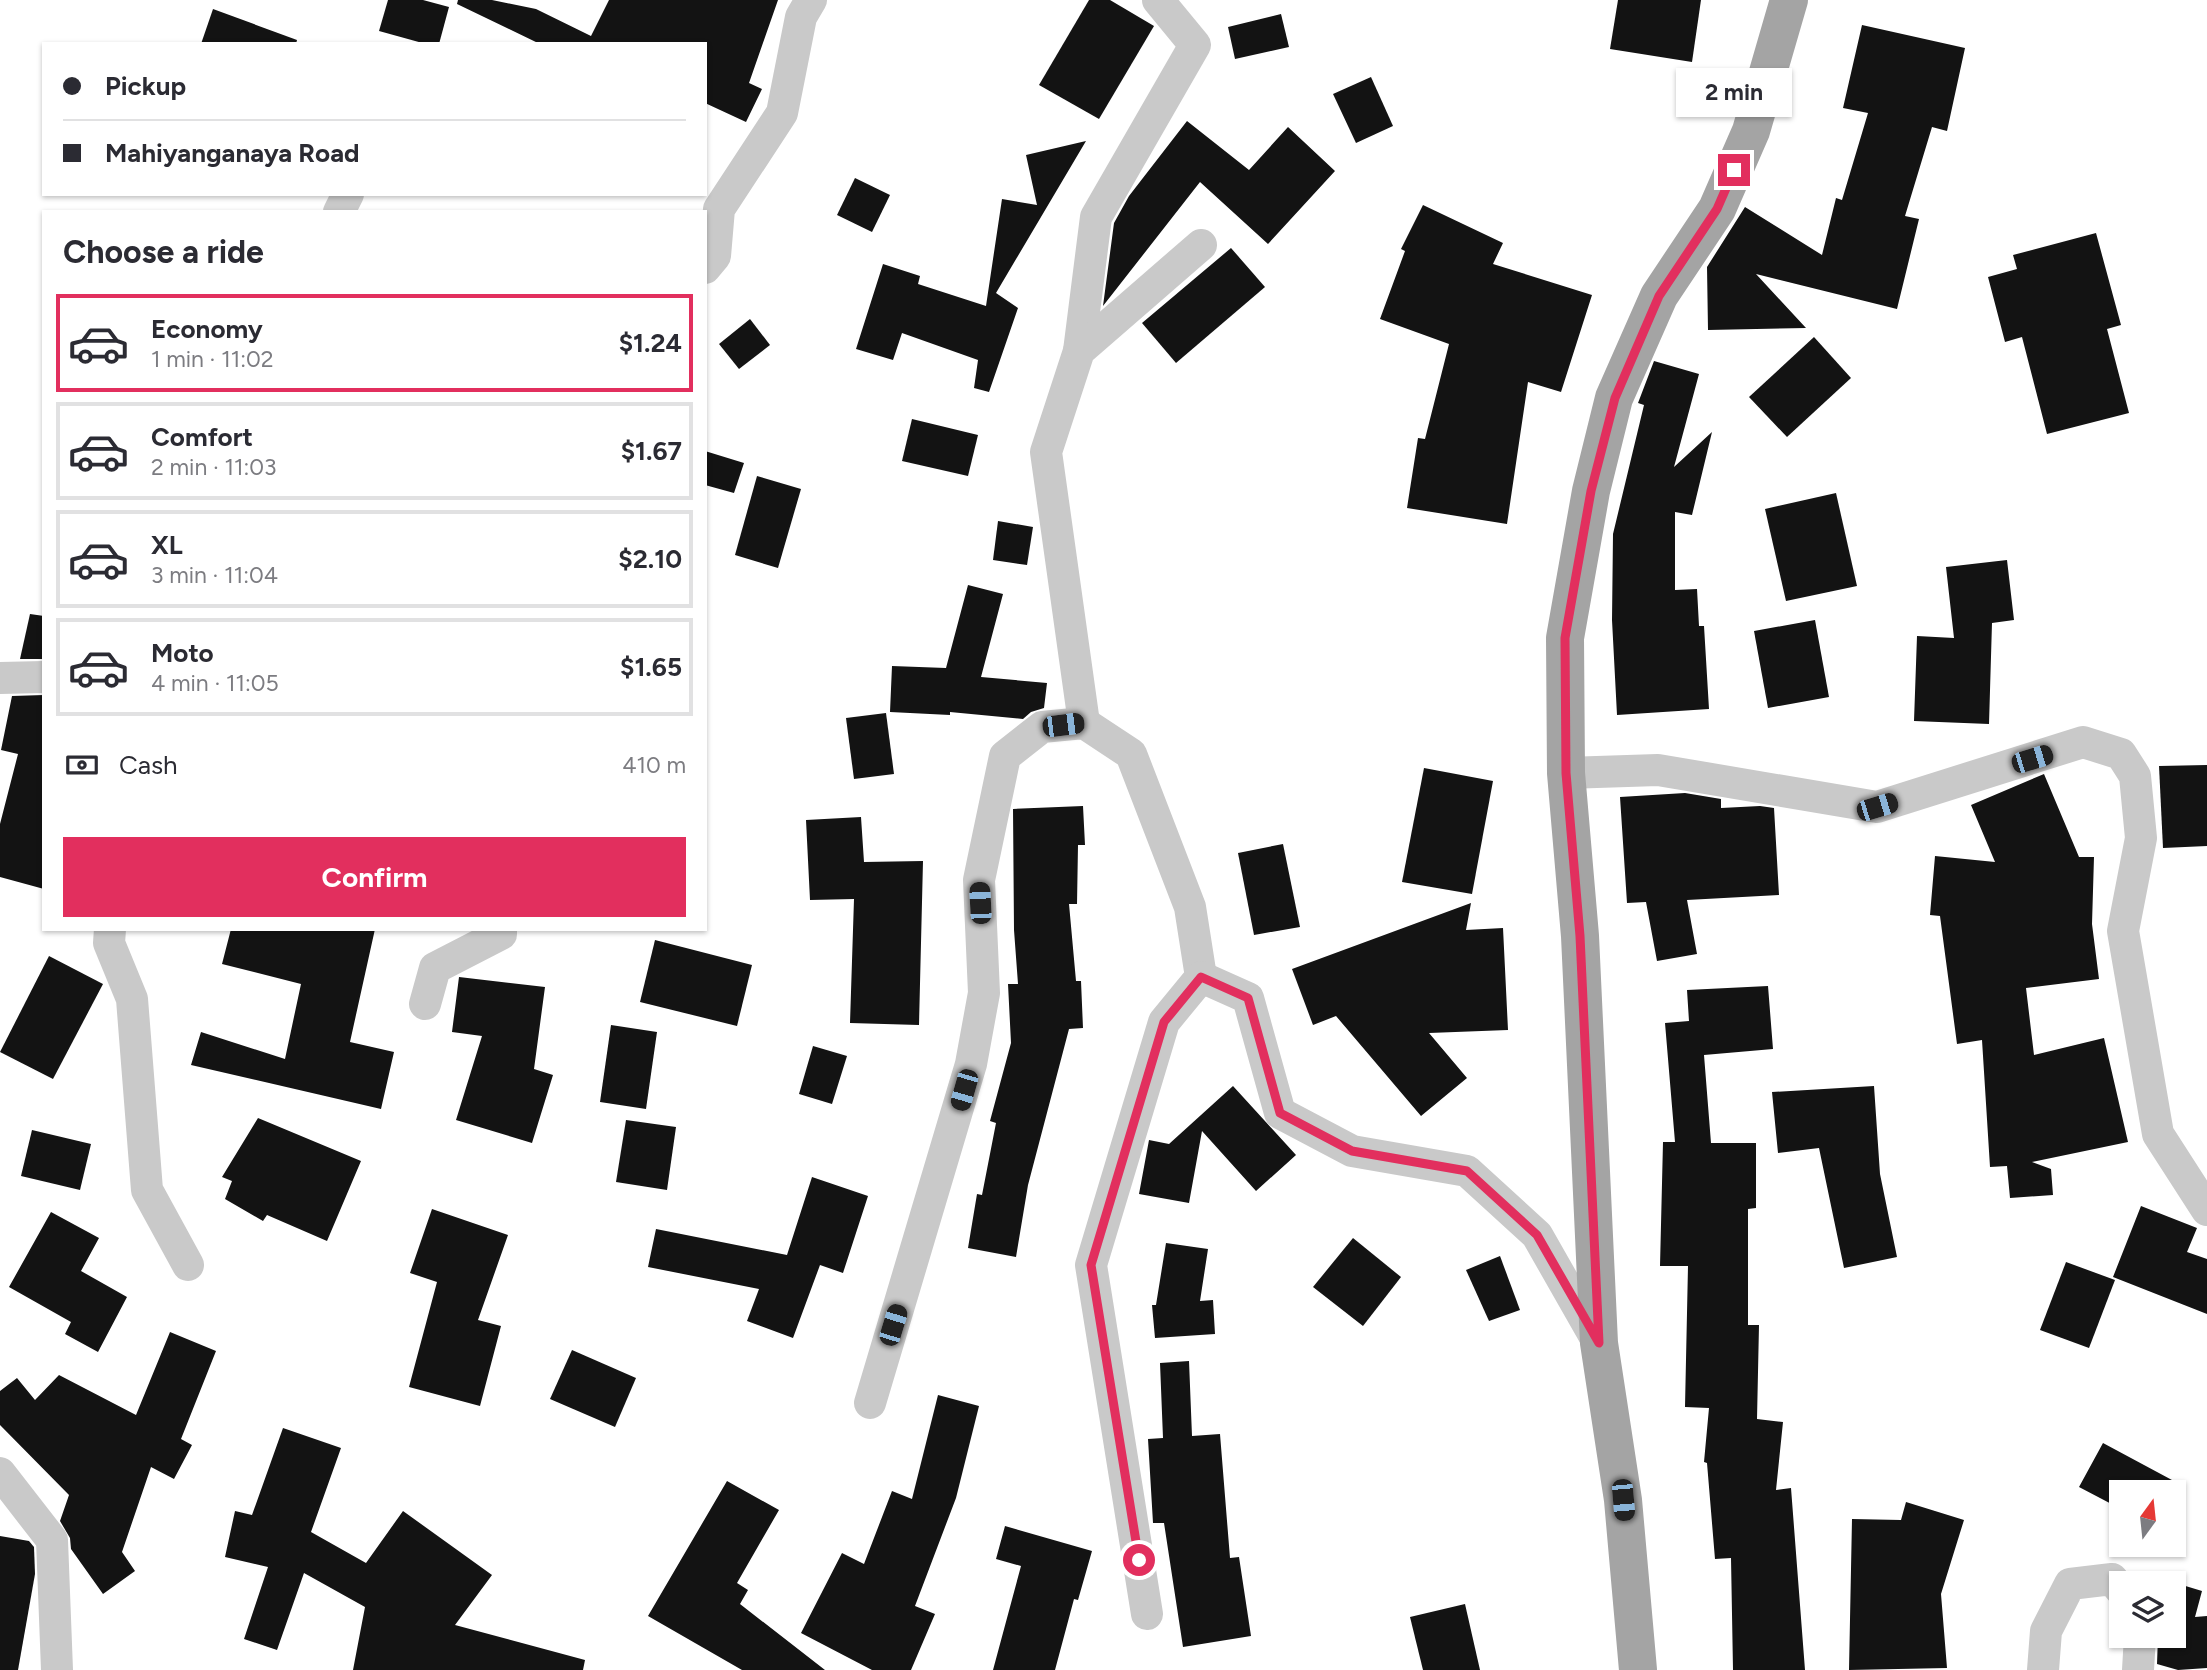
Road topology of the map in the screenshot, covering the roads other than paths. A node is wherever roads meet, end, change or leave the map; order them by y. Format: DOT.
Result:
graph roads {
  1 [pos="811,0"];
  2 [pos="1158,0"];
  3 [pos="1790,0"];
  4 [pos="1201,246"];
  5 [pos="707,266"];
  6 [pos="1079,351"];
  7 [pos="42,677"];
  8 [pos="0,678"];
  9 [pos="1084,723"];
  10 [pos="1566,773"];
  11 [pos="110,931"];
  12 [pos="501,931"];
  13 [pos="1201,977"];
  14 [pos="425,1004"];
  15 [pos="2207,1210"];
  16 [pos="188,1265"];
  17 [pos="1599,1343"];
  18 [pos="870,1403"];
  19 [pos="0,1473"];
  20 [pos="2109,1579"];
  21 [pos="1147,1614"];
  22 [pos="2139,1648"];
  23 [pos="57,1670"];
  24 [pos="1638,1670"];
  25 [pos="2043,1670"];
  26 [pos="2138,1670"];
  1 -- 5 [label="street"];
  2 -- 6 [label="street"];
  3 -- 10 [label="main road"];
  4 -- 6 [label="street"];
  6 -- 9 [label="street"];
  7 -- 8 [label="street"];
  9 -- 13 [label="street"];
  9 -- 18 [label="street"];
  10 -- 15 [label="street"];
  10 -- 17 [label="main road"];
  11 -- 16 [label="street"];
  12 -- 14 [label="street"];
  13 -- 17 [label="street"];
  13 -- 21 [label="street"];
  17 -- 24 [label="main road"];
  19 -- 23 [label="street"];
  20 -- 25 [label="street"];
  22 -- 26 [label="street"];
}
